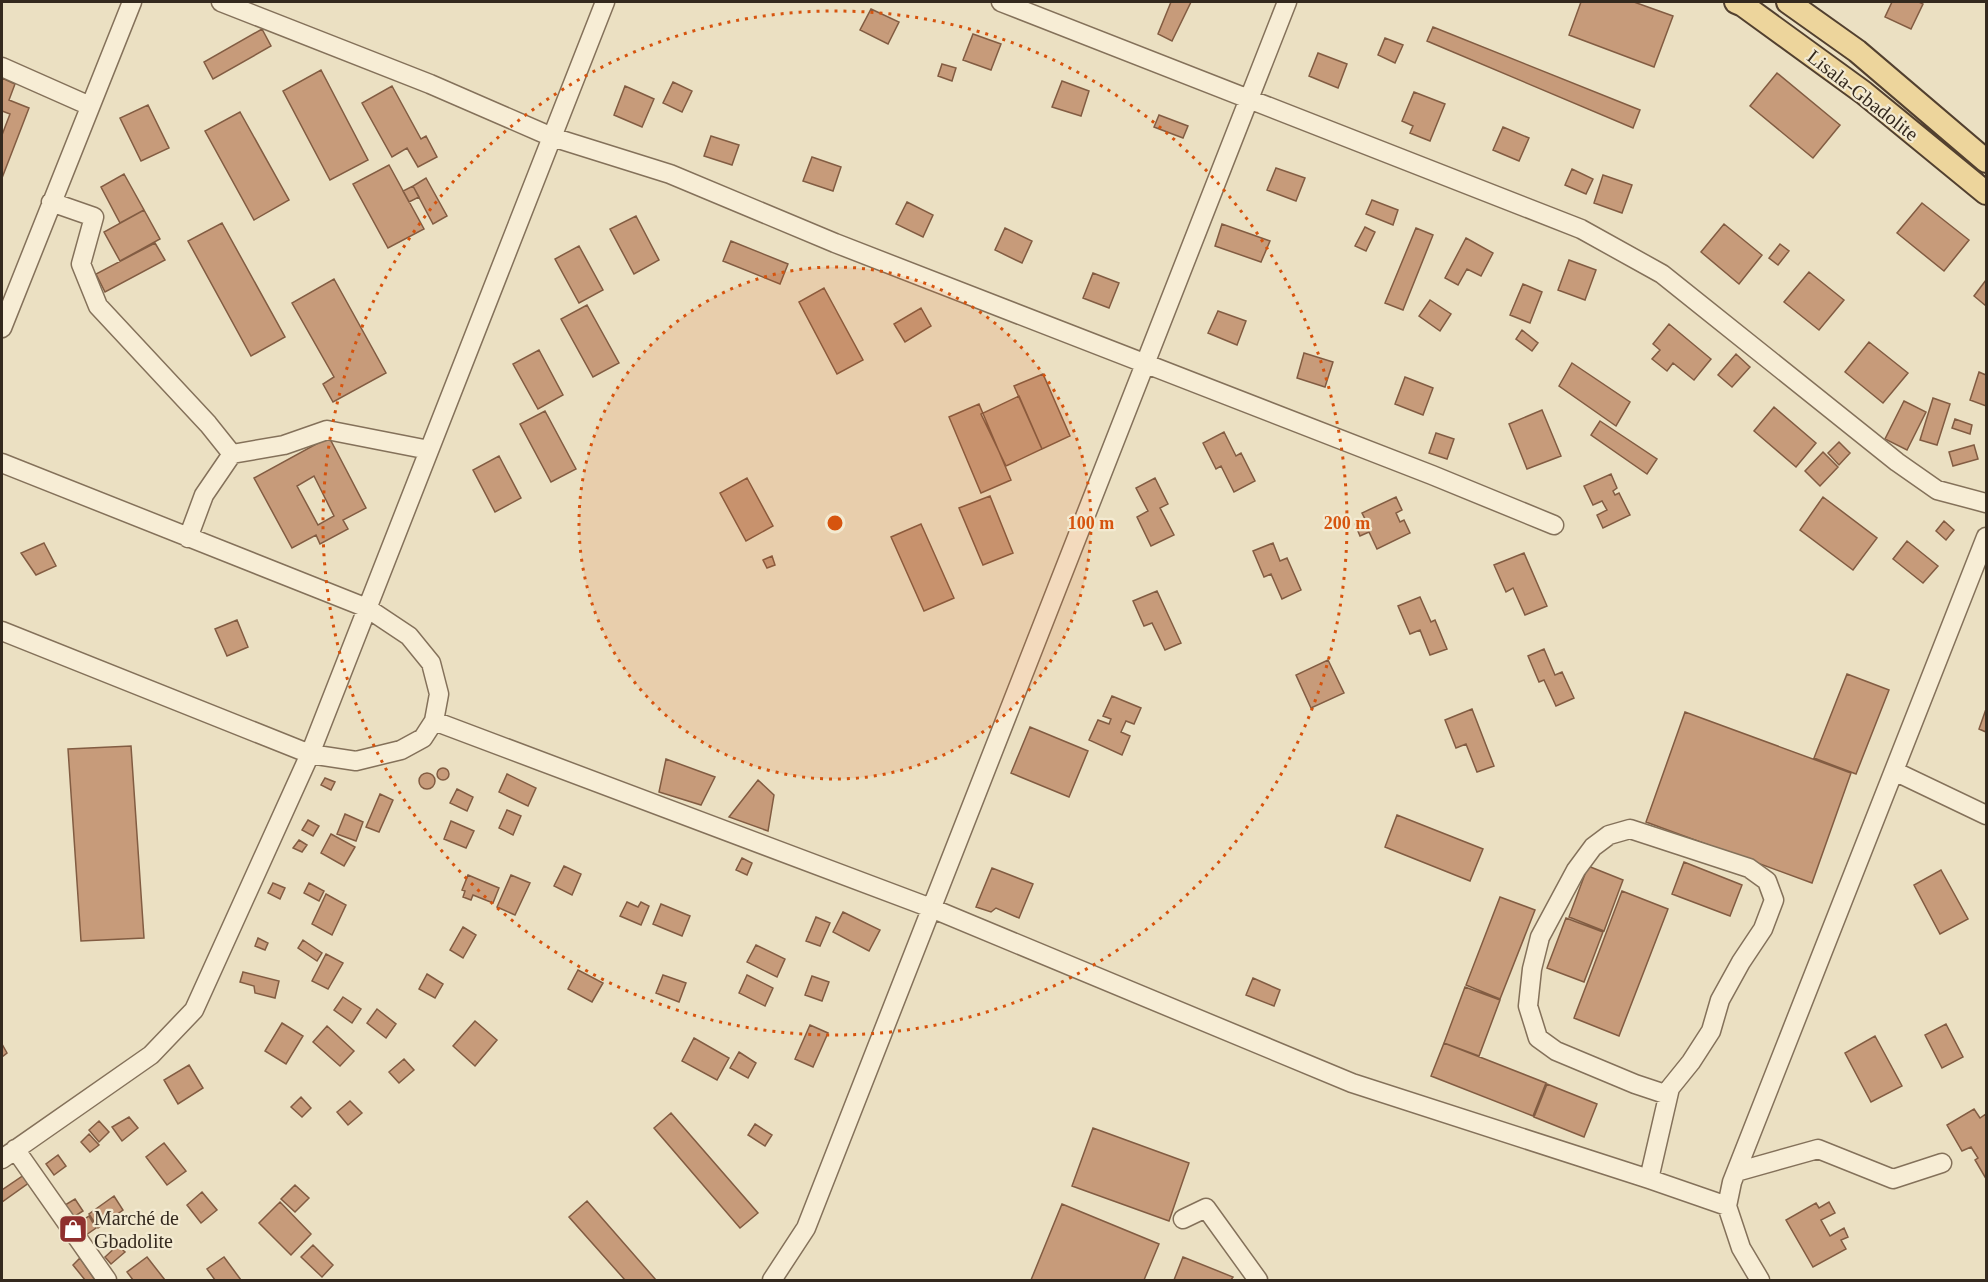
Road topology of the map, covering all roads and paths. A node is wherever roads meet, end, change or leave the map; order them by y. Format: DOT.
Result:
graph roads {
  1 [pos="132,2"];
  2 [pos="221,2"];
  3 [pos="605,2"];
  4 [pos="1001,2"];
  5 [pos="1287,2"];
  6 [pos="1736,2"];
  7 [pos="1788,2"];
  8 [pos="2,67"];
  9 [pos="1248,99"];
  10 [pos="90,106"];
  11 [pos="552,136"];
  12 [pos="1986,161"];
  13 [pos="1986,193"];
  14 [pos="51,202"];
  15 [pos="2,328"];
  16 [pos="1145,363"];
  17 [pos="429,450"];
  18 [pos="232,454"];
  19 [pos="2,463"];
  20 [pos="1986,503"];
  21 [pos="1554,525"];
  22 [pos="1986,537"];
  23 [pos="188,538"];
  24 [pos="367,608"];
  25 [pos="2,631"];
  26 [pos="434,721"];
  27 [pos="310,754"];
  28 [pos="1894,771"];
  29 [pos="1986,815"];
  30 [pos="931,908"];
  31 [pos="1668,1095"];
  32 [pos="8,1154"];
  33 [pos="1942,1163"];
  34 [pos="1736,1172"];
  35 [pos="1649,1179"];
  36 [pos="1727,1206"];
  37 [pos="1183,1220"];
  38 [pos="107,1281"];
  39 [pos="772,1281"];
  40 [pos="1258,1281"];
  41 [pos="1760,1281"];
  1 -- 10 [label="street"];
  2 -- 11 [label="street"];
  3 -- 11 [label="street"];
  4 -- 9 [label="street"];
  5 -- 9 [label="street"];
  6 -- 13 [label="main road, Lisala-Gbadolite"];
  7 -- 12 [label="main road, Lisala-Gbadolite"];
  8 -- 10 [label="street"];
  9 -- 16 [label="street"];
  9 -- 20 [label="street"];
  10 -- 14 [label="street"];
  11 -- 16 [label="street"];
  11 -- 17 [label="street"];
  14 -- 15 [label="street"];
  14 -- 18 [label="street"];
  16 -- 21 [label="street"];
  16 -- 30 [label="street"];
  17 -- 18 [label="street"];
  17 -- 24 [label="street"];
  18 -- 23 [label="street"];
  19 -- 23 [label="street"];
  22 -- 28 [label="street"];
  23 -- 24 [label="street"];
  24 -- 26 [label="street"];
  24 -- 27 [label="street"];
  25 -- 27 [label="street"];
  26 -- 27 [label="street"];
  26 -- 30 [label="street"];
  27 -- 32 [label="street"];
  28 -- 29 [label="street"];
  28 -- 34 [label="street"];
  30 -- 35 [label="street"];
  30 -- 39 [label="street"];
  31 -- 31 [label="street"];
  31 -- 35 [label="street"];
  32 -- 38 [label="street"];
  33 -- 34 [label="street"];
  34 -- 36 [label="street"];
  35 -- 36 [label="street"];
  36 -- 41 [label="street"];
  37 -- 40 [label="street"];
}
